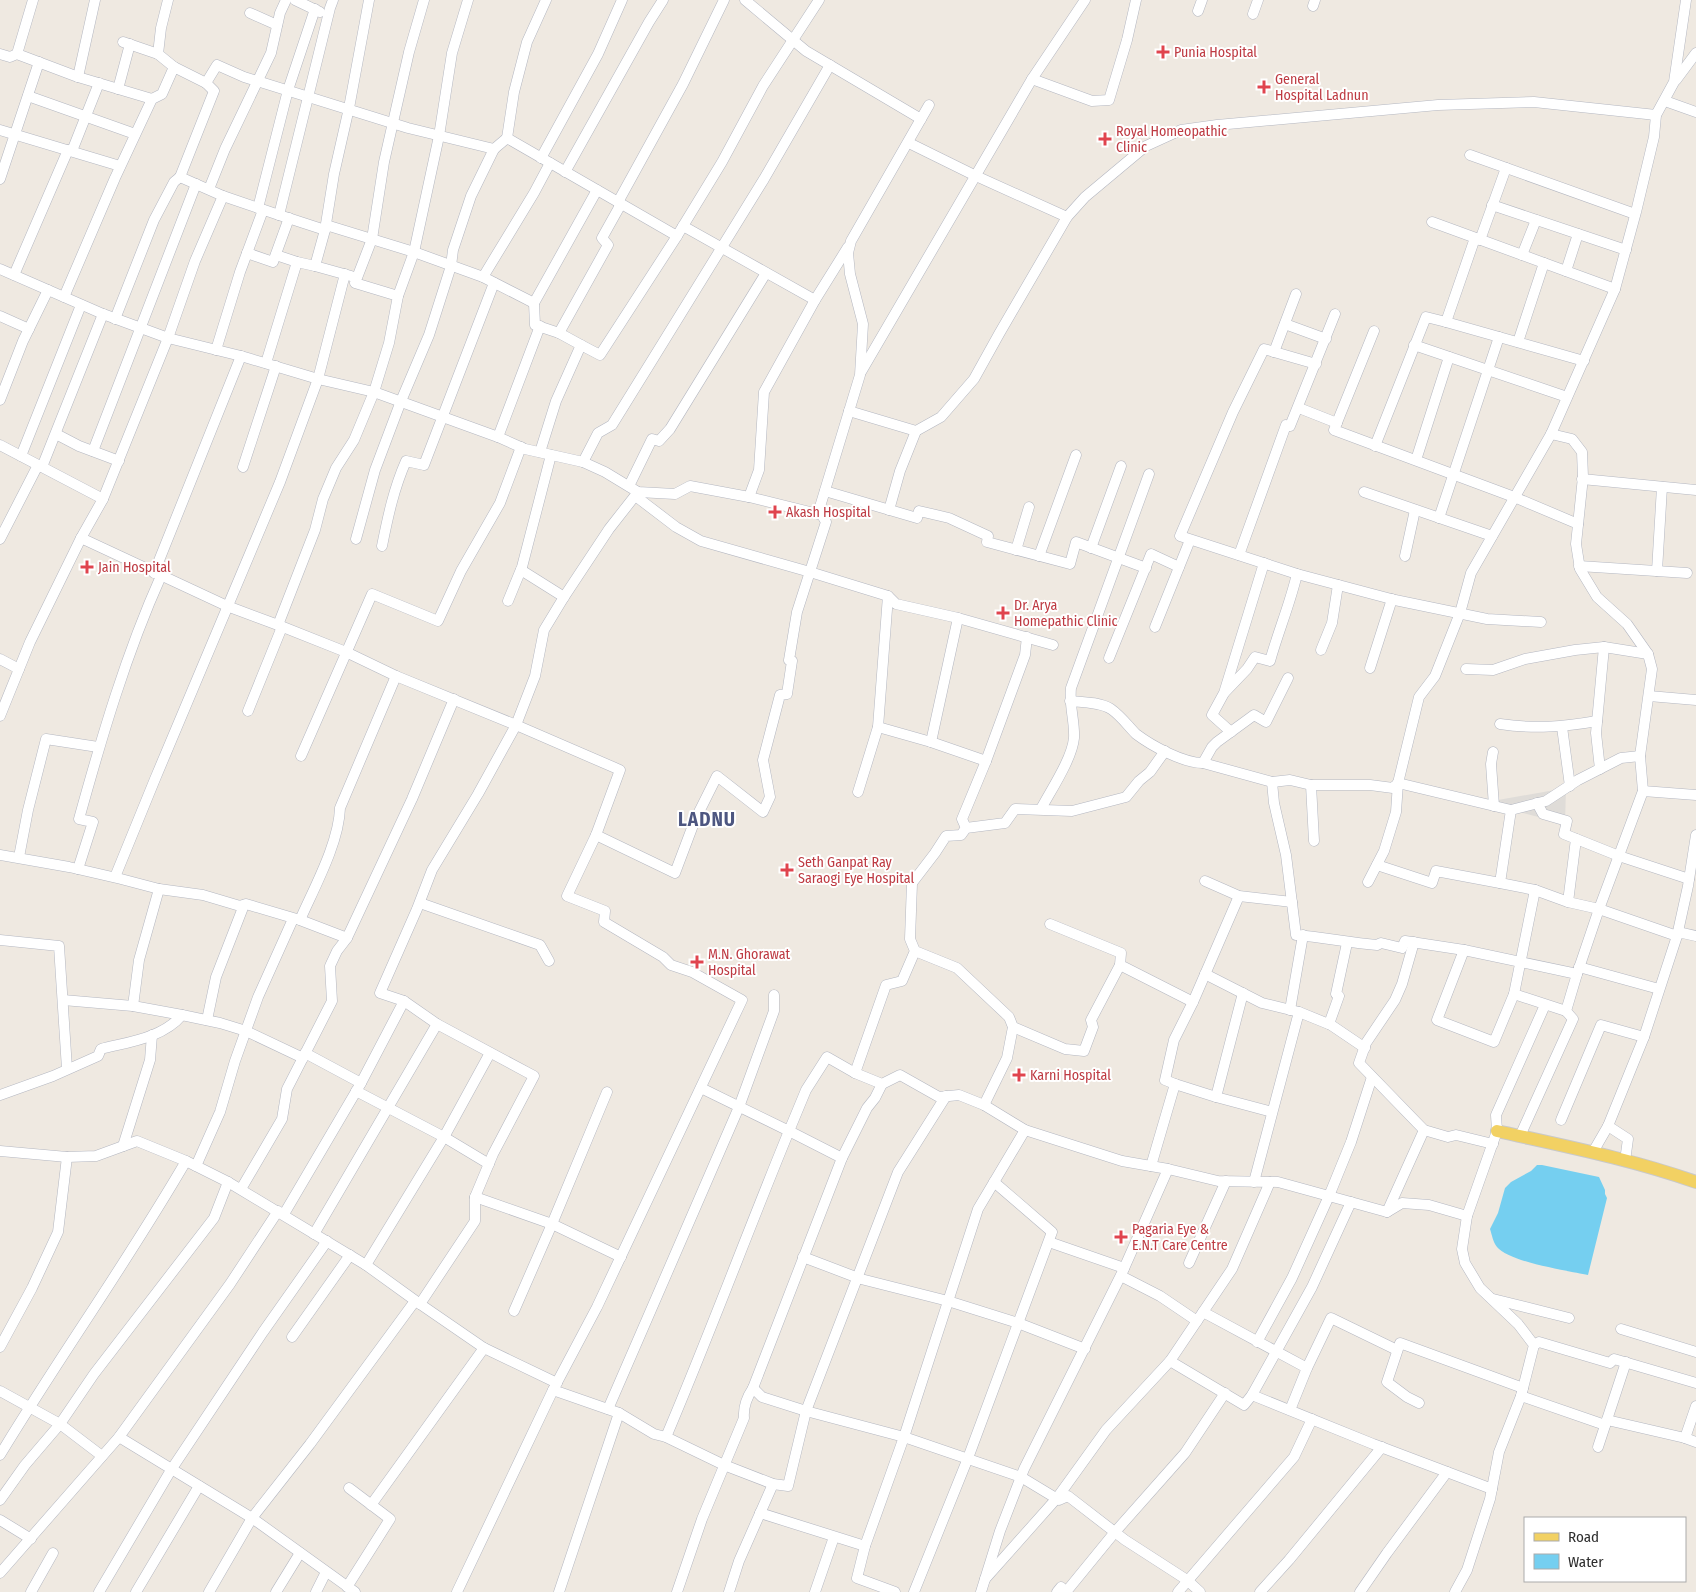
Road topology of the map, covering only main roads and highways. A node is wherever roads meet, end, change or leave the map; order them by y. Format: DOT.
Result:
graph roads {
  1 [pos="1497,1131"];
  2 [pos="1696,1182"];
  1 -- 2 [label="main road"];
}
